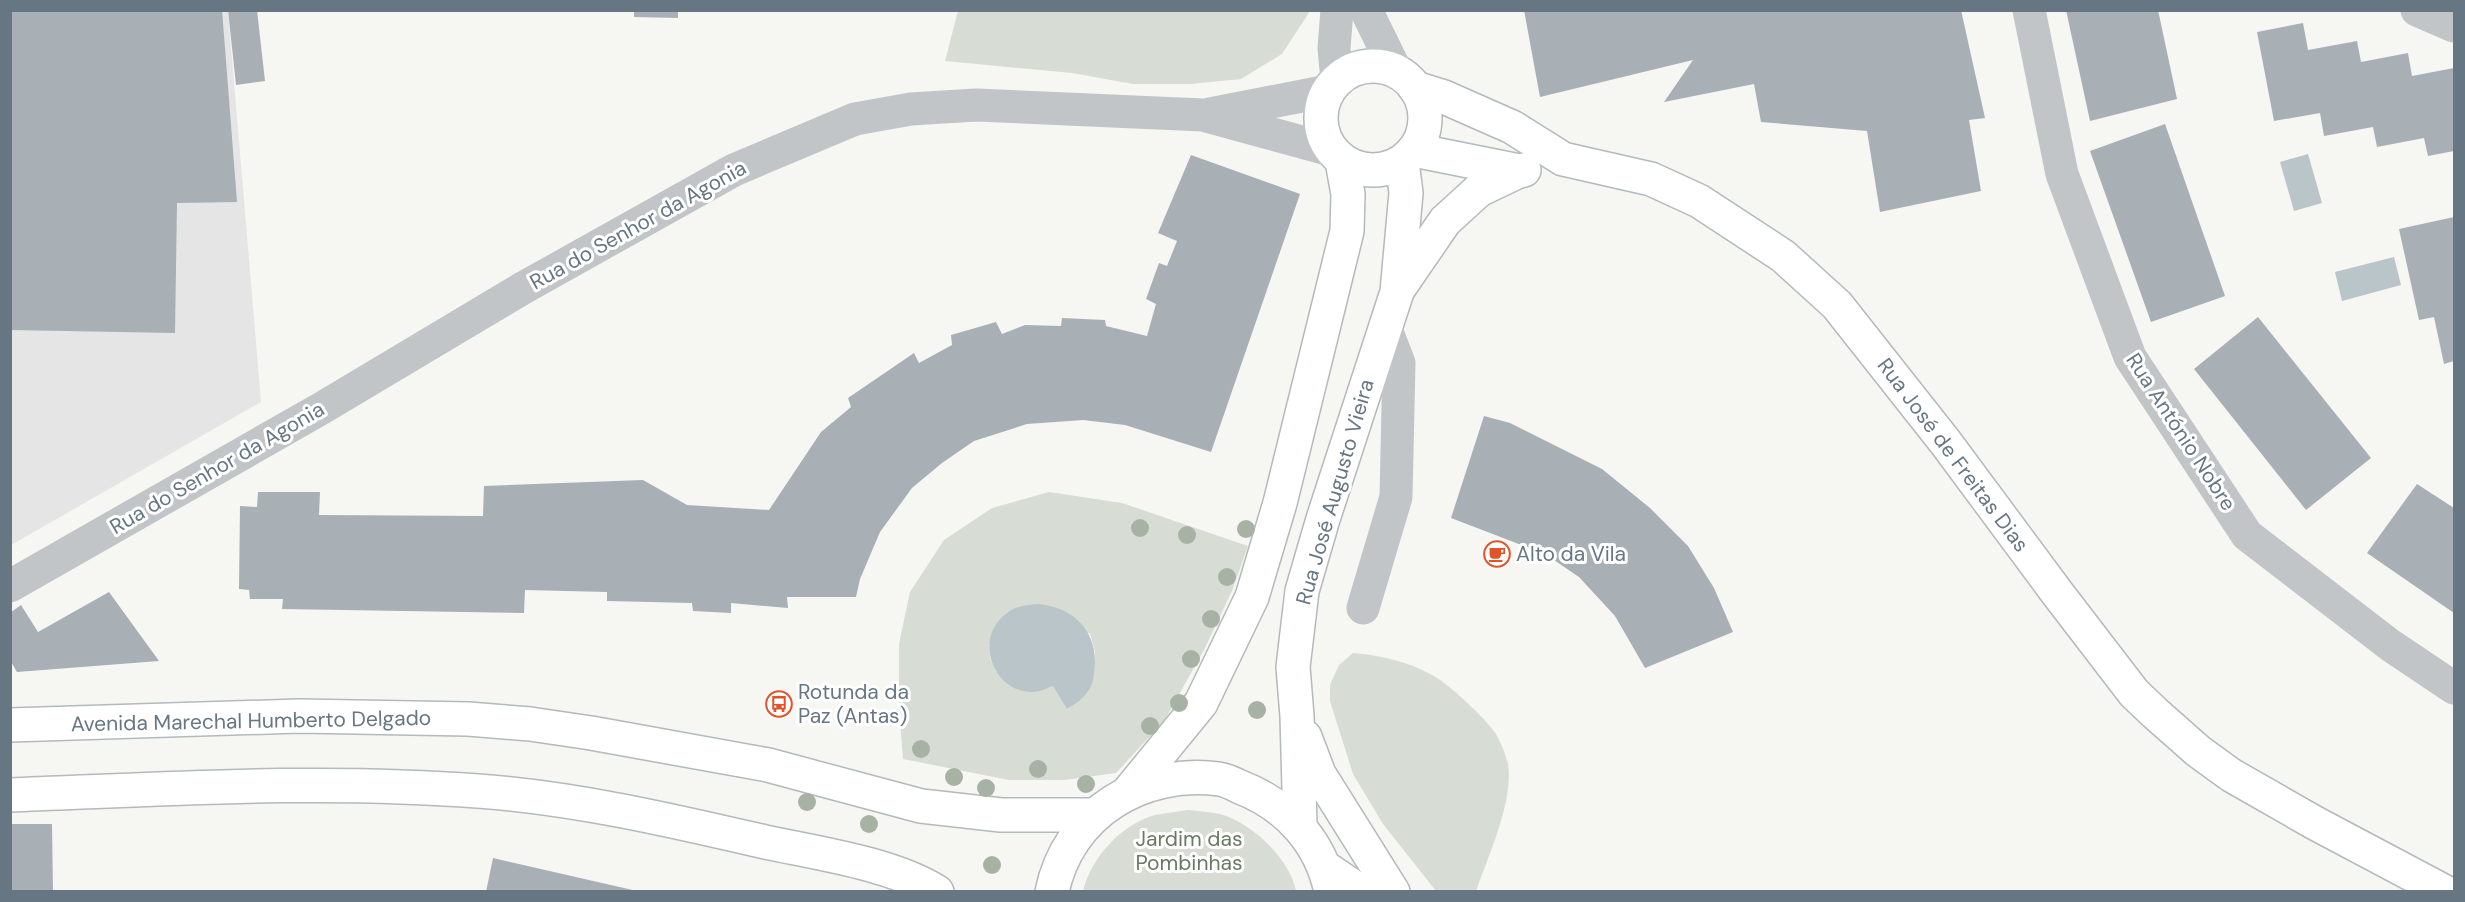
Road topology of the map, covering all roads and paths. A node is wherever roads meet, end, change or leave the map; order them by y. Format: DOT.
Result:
graph roads {
  1 [pos="1337,10"];
  2 [pos="1366,10"];
  3 [pos="2029,10"];
  4 [pos="2417,10"];
  5 [pos="2454,26"];
  6 [pos="1406,80"];
  7 [pos="1333,85"];
  8 [pos="1203,115"];
  9 [pos="1337,155"];
  10 [pos="1408,156"];
  11 [pos="1563,159"];
  12 [pos="1519,171"];
  13 [pos="1397,292"];
  14 [pos="1385,327"];
  15 [pos="10,586"];
  16 [pos="1363,608"];
  17 [pos="2454,688"];
  18 [pos="1297,717"];
  19 [pos="10,725"];
  20 [pos="1130,790"];
  21 [pos="10,795"];
  22 [pos="1094,815"];
  23 [pos="1300,826"];
  24 [pos="1329,880"];
  25 [pos="937,891"];
  26 [pos="1052,891"];
  27 [pos="1361,891"];
  28 [pos="1393,891"];
  29 [pos="2445,891"];
  1 -- 7 [label="street"];
  2 -- 6 [label="street"];
  3 -- 17 [label="street, Rua António Nobre"];
  4 -- 5 [label="street"];
  6 -- 7 [label="main road"];
  6 -- 10 [label="main road"];
  6 -- 11 [label="main road, Rua José de Freitas Dias"];
  7 -- 8 [label="street"];
  7 -- 9 [label="main road"];
  8 -- 9 [label="street, Rua do Senhor da Agonia"];
  8 -- 15 [label="street, Rua do Senhor da Agonia"];
  9 -- 10 [label="main road"];
  9 -- 20 [label="main road"];
  10 -- 12 [label="main road"];
  10 -- 13 [label="main road, Rua José Augusto Vieira"];
  11 -- 12 [label="main road"];
  11 -- 29 [label="main road, Rua José de Freitas Dias"];
  12 -- 13 [label="main road"];
  13 -- 14 [label="main road, Rua José Augusto Vieira"];
  14 -- 16 [label="street"];
  14 -- 18 [label="main road, Rua José Augusto Vieira"];
  18 -- 23 [label="main road, Rua José Augusto Vieira"];
  18 -- 28 [label="main road"];
  19 -- 22 [label="main road, Avenida Marechal Humberto Delgado"];
  20 -- 22 [label="main road"];
  20 -- 23 [label="main road"];
  21 -- 25 [label="main road"];
  22 -- 26 [label="main road"];
  23 -- 24 [label="main road"];
  24 -- 27 [label="main road"];
}
